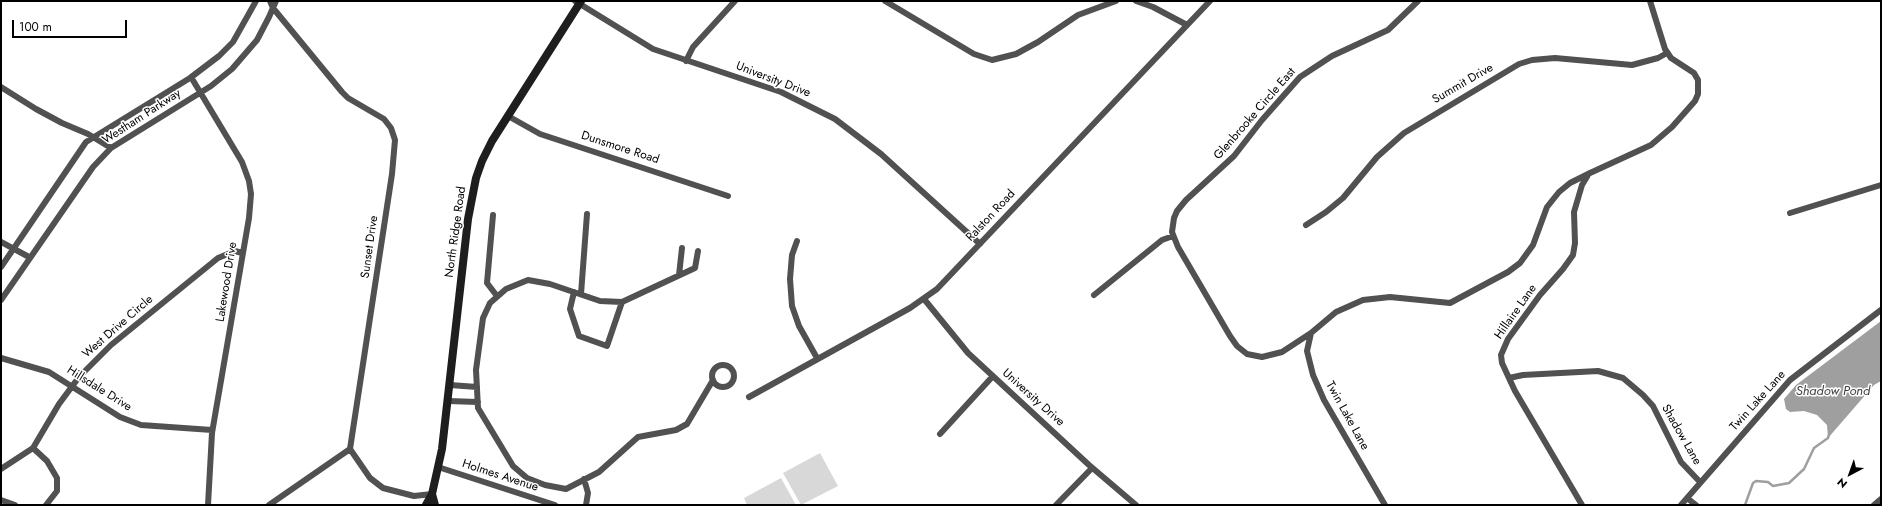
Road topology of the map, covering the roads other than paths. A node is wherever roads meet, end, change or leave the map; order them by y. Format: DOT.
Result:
graph roads {
  1 [pos="256,1"];
  2 [pos="270,1"];
  3 [pos="276,1"];
  4 [pos="735,1"];
  5 [pos="885,1"];
  6 [pos="1116,1"];
  7 [pos="1136,1"];
  8 [pos="1210,1"];
  9 [pos="1418,1"];
  10 [pos="1650,1"];
  11 [pos="578,2"];
  12 [pos="896,4"];
  13 [pos="273,8"];
  14 [pos="1187,25"];
  15 [pos="1667,53"];
  16 [pos="686,61"];
  17 [pos="191,77"];
  18 [pos="1,87"];
  19 [pos="200,92"];
  20 [pos="508,116"];
  21 [pos="93,137"];
  22 [pos="111,148"];
  23 [pos="1590,173"];
  24 [pos="1881,185"];
  25 [pos="728,196"];
  26 [pos="587,214"];
  27 [pos="1790,214"];
  28 [pos="493,215"];
  29 [pos="1306,224"];
  30 [pos="1173,236"];
  31 [pos="797,241"];
  32 [pos="1,242"];
  33 [pos="980,244"];
  34 [pos="682,248"];
  35 [pos="15,249"];
  36 [pos="698,251"];
  37 [pos="242,253"];
  38 [pos="29,257"];
  39 [pos="1,267"];
  40 [pos="679,275"];
  41 [pos="574,292"];
  42 [pos="580,294"];
  43 [pos="1094,295"];
  44 [pos="497,296"];
  45 [pos="924,298"];
  46 [pos="1,300"];
  47 [pos="622,302"];
  48 [pos="1881,310"];
  49 [pos="1312,333"];
  50 [pos="1,358"];
  51 [pos="817,358"];
  52 [pos="993,376"];
  53 [pos="1510,378"];
  54 [pos="713,380"];
  55 [pos="450,385"];
  56 [pos="72,386"];
  57 [pos="477,387"];
  58 [pos="749,397"];
  59 [pos="448,401"];
  60 [pos="478,402"];
  61 [pos="212,430"];
  62 [pos="940,434"];
  63 [pos="33,448"];
  64 [pos="350,449"];
  65 [pos="438,467"];
  66 [pos="1092,468"];
  67 [pos="1,469"];
  68 [pos="584,479"];
  69 [pos="1700,482"];
  70 [pos="432,494"];
  71 [pos="1686,498"];
  72 [pos="1881,499"];
  73 [pos="1,500"];
  74 [pos="15,505"];
  75 [pos="46,505"];
  76 [pos="208,505"];
  77 [pos="269,505"];
  78 [pos="426,505"];
  79 [pos="435,505"];
  80 [pos="555,505"];
  81 [pos="586,505"];
  82 [pos="1056,505"];
  83 [pos="1136,505"];
  84 [pos="1385,505"];
  85 [pos="1582,505"];
  86 [pos="1681,505"];
  87 [pos="1696,505"];
  88 [pos="1874,505"];
  1 -- 17 [label="street, Westham Parkway"];
  2 -- 13 [label="street, Sunset Drive"];
  3 -- 13 [label="street, Westham Parkway"];
  4 -- 16 [label="street"];
  5 -- 12 [label="street"];
  6 -- 12 [label="street"];
  7 -- 14 [label="street"];
  8 -- 14 [label="street, Ralston Road"];
  9 -- 30 [label="street, Glenbrooke Circle East"];
  10 -- 15 [label="street"];
  11 -- 16 [label="street, University Drive"];
  11 -- 20 [label="main road, North Ridge Road"];
  13 -- 19 [label="street, Westham Parkway"];
  13 -- 64 [label="street, Sunset Drive"];
  14 -- 33 [label="street, Ralston Road"];
  15 -- 23 [label="street"];
  15 -- 29 [label="street, Summit Drive"];
  16 -- 33 [label="street, University Drive"];
  17 -- 19 [label="street, Lakewood Drive"];
  17 -- 21 [label="street, Westham Parkway"];
  18 -- 21 [label="street"];
  19 -- 22 [label="street, Westham Parkway"];
  19 -- 37 [label="street, Lakewood Drive"];
  20 -- 25 [label="street, Dunsmore Road"];
  20 -- 55 [label="main road, North Ridge Road"];
  21 -- 22 [label="street"];
  21 -- 35 [label="street, Westham Parkway"];
  22 -- 38 [label="street, Westham Parkway"];
  23 -- 49 [label="street"];
  23 -- 53 [label="street, Hillaire Lane"];
  24 -- 27 [label="street"];
  26 -- 42 [label="street"];
  28 -- 44 [label="street"];
  30 -- 43 [label="street"];
  30 -- 49 [label="street"];
  31 -- 51 [label="street"];
  32 -- 35 [label="street"];
  33 -- 45 [label="street, Ralston Road"];
  34 -- 40 [label="street"];
  35 -- 38 [label="street"];
  35 -- 39 [label="street, Westham Parkway"];
  36 -- 40 [label="street"];
  37 -- 56 [label="street, West Drive Circle"];
  37 -- 61 [label="street, Lakewood Drive"];
  38 -- 46 [label="street, Westham Parkway"];
  40 -- 47 [label="street"];
  41 -- 42 [label="street"];
  41 -- 44 [label="street"];
  41 -- 47 [label="street"];
  42 -- 47 [label="street"];
  44 -- 57 [label="street"];
  45 -- 51 [label="street, Ralston Road"];
  45 -- 52 [label="street, University Drive"];
  48 -- 69 [label="street, Twin Lake Lane"];
  49 -- 84 [label="street, Twin Lake Lane"];
  50 -- 56 [label="street, Hillsdale Drive"];
  51 -- 58 [label="street, Ralston Road"];
  52 -- 62 [label="street"];
  52 -- 66 [label="street, University Drive"];
  53 -- 69 [label="street, Shadow Lane"];
  53 -- 85 [label="street, Hillaire Lane"];
  54 -- 68 [label="street"];
  55 -- 57 [label="street"];
  55 -- 59 [label="main road, North Ridge Road"];
  56 -- 61 [label="street, Hillsdale Drive"];
  56 -- 63 [label="street, West Drive Circle"];
  57 -- 60 [label="street"];
  59 -- 60 [label="street"];
  59 -- 65 [label="main road, North Ridge Road"];
  60 -- 68 [label="street"];
  61 -- 76 [label="street, Lakewood Drive"];
  63 -- 67 [label="street, West Drive Circle"];
  63 -- 75 [label="street"];
  64 -- 70 [label="street"];
  64 -- 77 [label="street"];
  65 -- 70 [label="main road, North Ridge Road"];
  65 -- 80 [label="street, Holmes Avenue"];
  66 -- 82 [label="street"];
  66 -- 83 [label="street, University Drive"];
  68 -- 81 [label="street"];
  69 -- 71 [label="street, Twin Lake Lane"];
  70 -- 78 [label="main road, North Ridge Road"];
  70 -- 79 [label="main road, North Ridge Road"];
  71 -- 86 [label="street, Twin Lake Lane"];
  71 -- 87 [label="street"];
  72 -- 88 [label="street"];
  73 -- 74 [label="street"];
}
